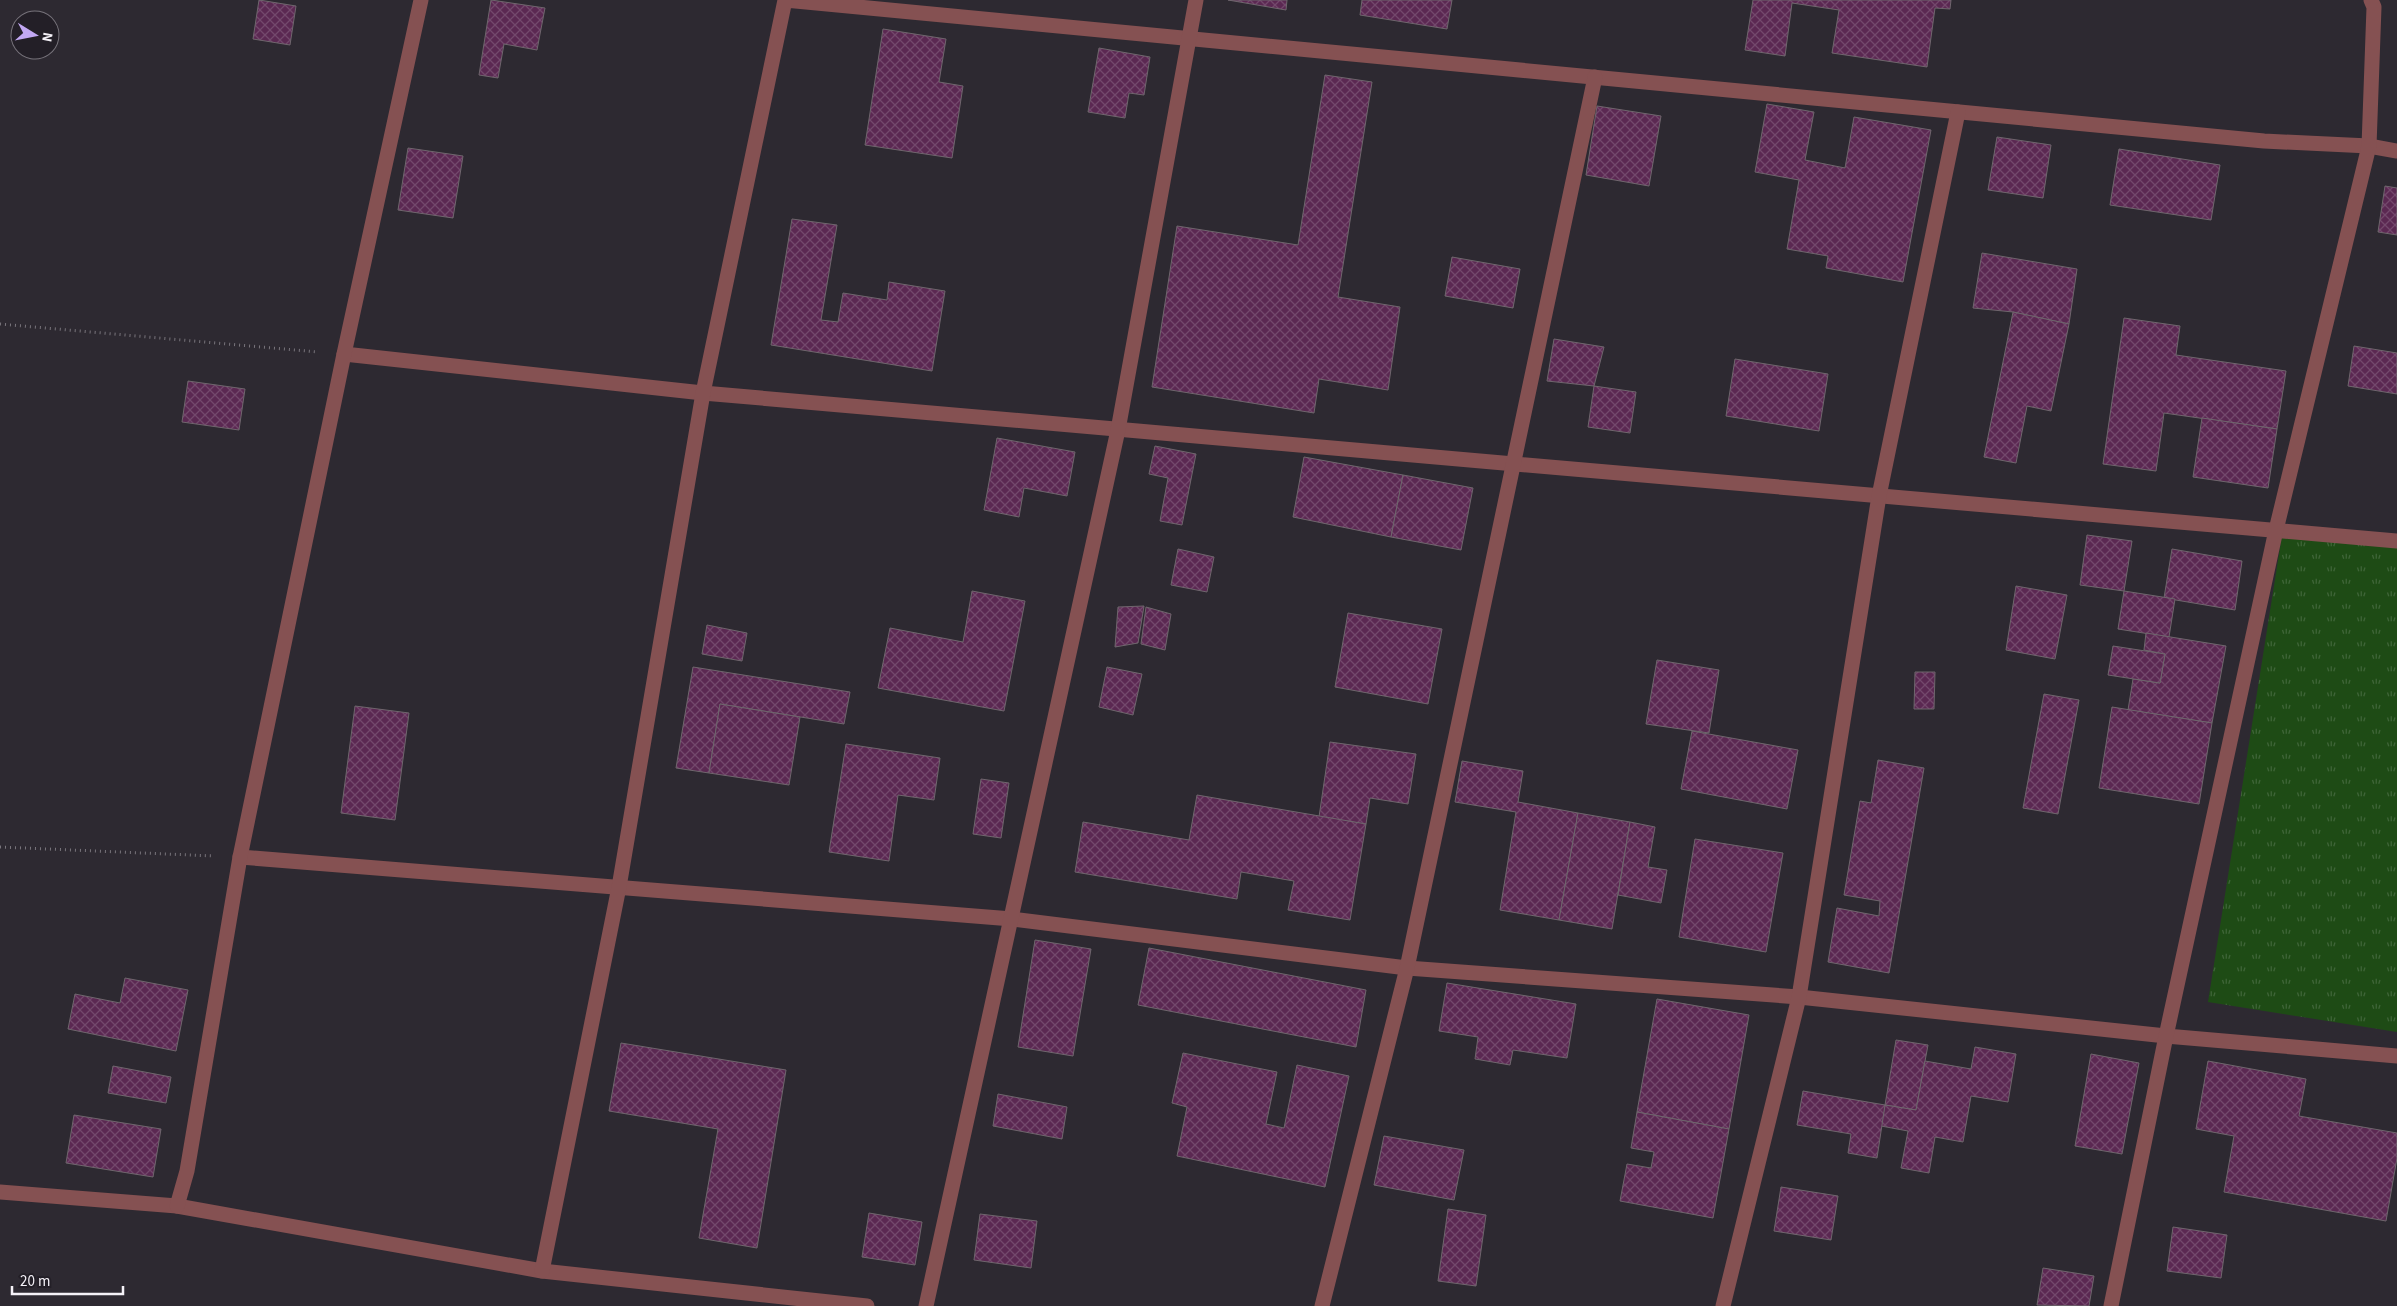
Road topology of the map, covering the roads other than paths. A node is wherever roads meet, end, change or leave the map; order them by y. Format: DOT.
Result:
graph roads {
  1 [pos="421,0"];
  2 [pos="1196,0"];
  3 [pos="2371,0"];
  4 [pos="1189,39"];
  5 [pos="1595,77"];
  6 [pos="1958,112"];
  7 [pos="2369,146"];
  8 [pos="2397,151"];
  9 [pos="344,354"];
  10 [pos="703,393"];
  11 [pos="1118,430"];
  12 [pos="1513,464"];
  13 [pos="1880,496"];
  14 [pos="2276,530"];
  15 [pos="2397,541"];
  16 [pos="240,857"];
  17 [pos="619,887"];
  18 [pos="1012,919"];
  19 [pos="1406,968"];
  20 [pos="1799,997"];
  21 [pos="2166,1036"];
  22 [pos="2397,1056"];
  23 [pos="0,1192"];
  24 [pos="177,1206"];
  25 [pos="542,1271"];
  26 [pos="867,1306"];
  27 [pos="926,1306"];
  28 [pos="1322,1306"];
  29 [pos="1723,1306"];
  30 [pos="2111,1306"];
  1 -- 9 [label="street"];
  2 -- 4 [label="street"];
  3 -- 7 [label="street"];
  4 -- 5 [label="street"];
  4 -- 10 [label="street"];
  4 -- 11 [label="street"];
  5 -- 6 [label="street"];
  5 -- 12 [label="street"];
  6 -- 7 [label="street"];
  6 -- 13 [label="street"];
  7 -- 8 [label="street"];
  7 -- 14 [label="street"];
  9 -- 10 [label="street"];
  9 -- 16 [label="street"];
  10 -- 11 [label="street"];
  10 -- 17 [label="street"];
  11 -- 12 [label="street"];
  11 -- 18 [label="street"];
  12 -- 13 [label="street"];
  12 -- 19 [label="street"];
  13 -- 14 [label="street"];
  13 -- 20 [label="street"];
  14 -- 15 [label="street"];
  14 -- 21 [label="street"];
  16 -- 17 [label="street"];
  16 -- 24 [label="street"];
  17 -- 18 [label="street"];
  17 -- 25 [label="street"];
  18 -- 19 [label="street"];
  18 -- 27 [label="street"];
  19 -- 20 [label="street"];
  19 -- 28 [label="street"];
  20 -- 21 [label="street"];
  20 -- 29 [label="street"];
  21 -- 22 [label="street"];
  21 -- 30 [label="street"];
  23 -- 24 [label="street"];
  24 -- 25 [label="street"];
  25 -- 26 [label="street"];
}
